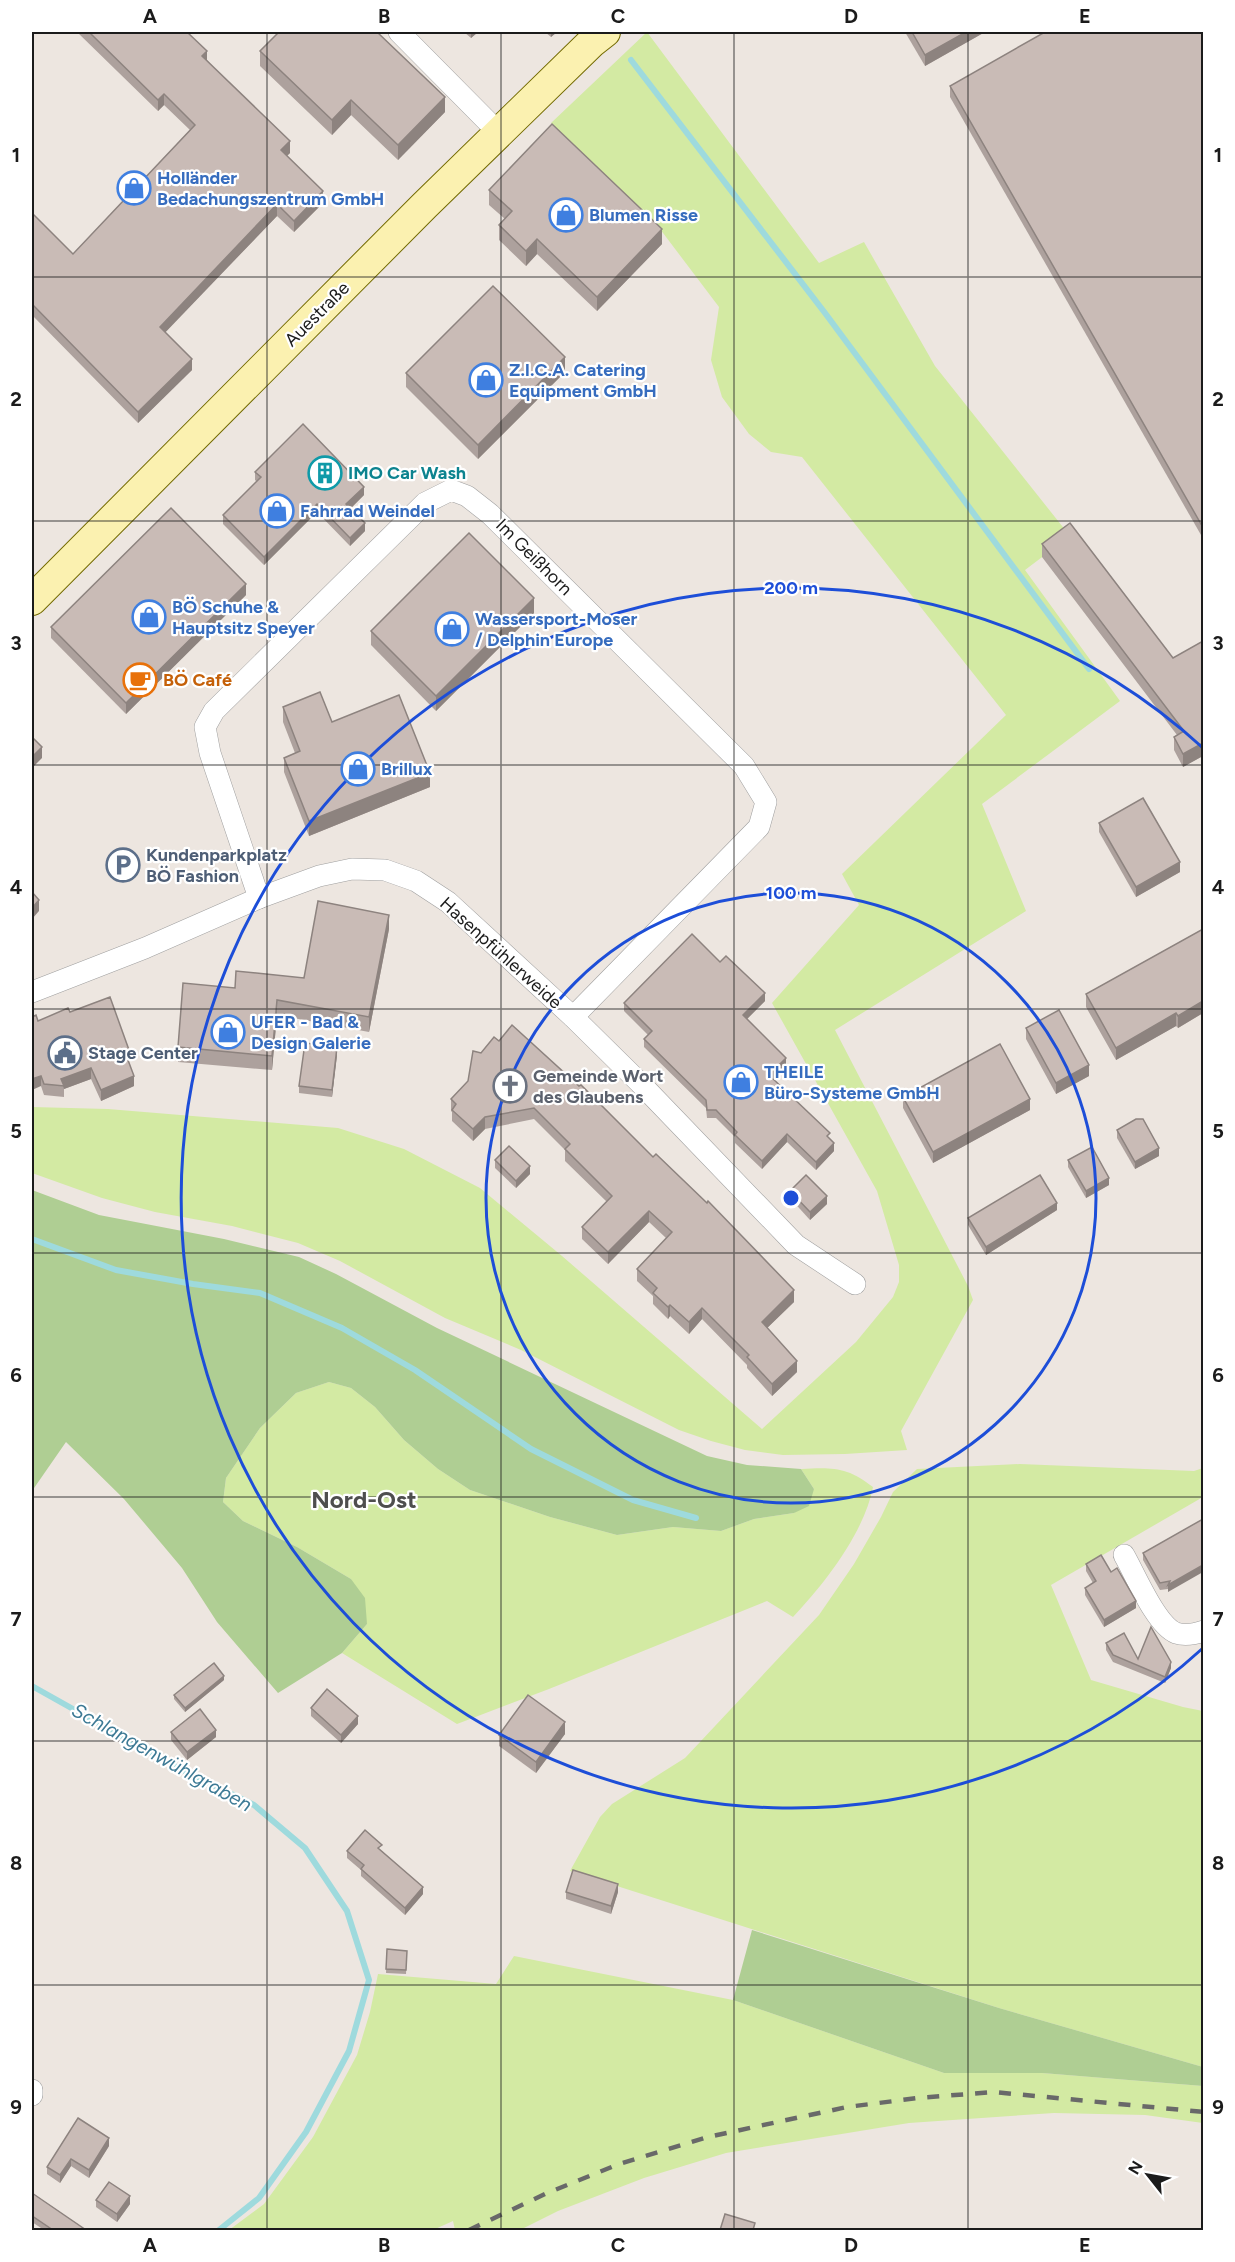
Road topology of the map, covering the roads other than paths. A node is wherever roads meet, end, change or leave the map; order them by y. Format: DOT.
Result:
graph roads {
  1 [pos="399,32"];
  2 [pos="605,32"];
  3 [pos="499,133"];
  4 [pos="32,600"];
  5 [pos="259,898"];
  6 [pos="32,992"];
  7 [pos="573,1017"];
  8 [pos="855,1284"];
  9 [pos="1124,1555"];
  10 [pos="1203,1631"];
  1 -- 3 [label="street"];
  2 -- 3 [label="street, Auestraße"];
  3 -- 4 [label="street, Auestraße"];
  5 -- 6 [label="street, Hasenpfühlerweide"];
  5 -- 7 [label="street, Hasenpfühlerweide"];
  5 -- 7 [label="street, Im Geißhorn"];
  7 -- 8 [label="street, Hasenpfühlerweide"];
  9 -- 10 [label="street"];
}
